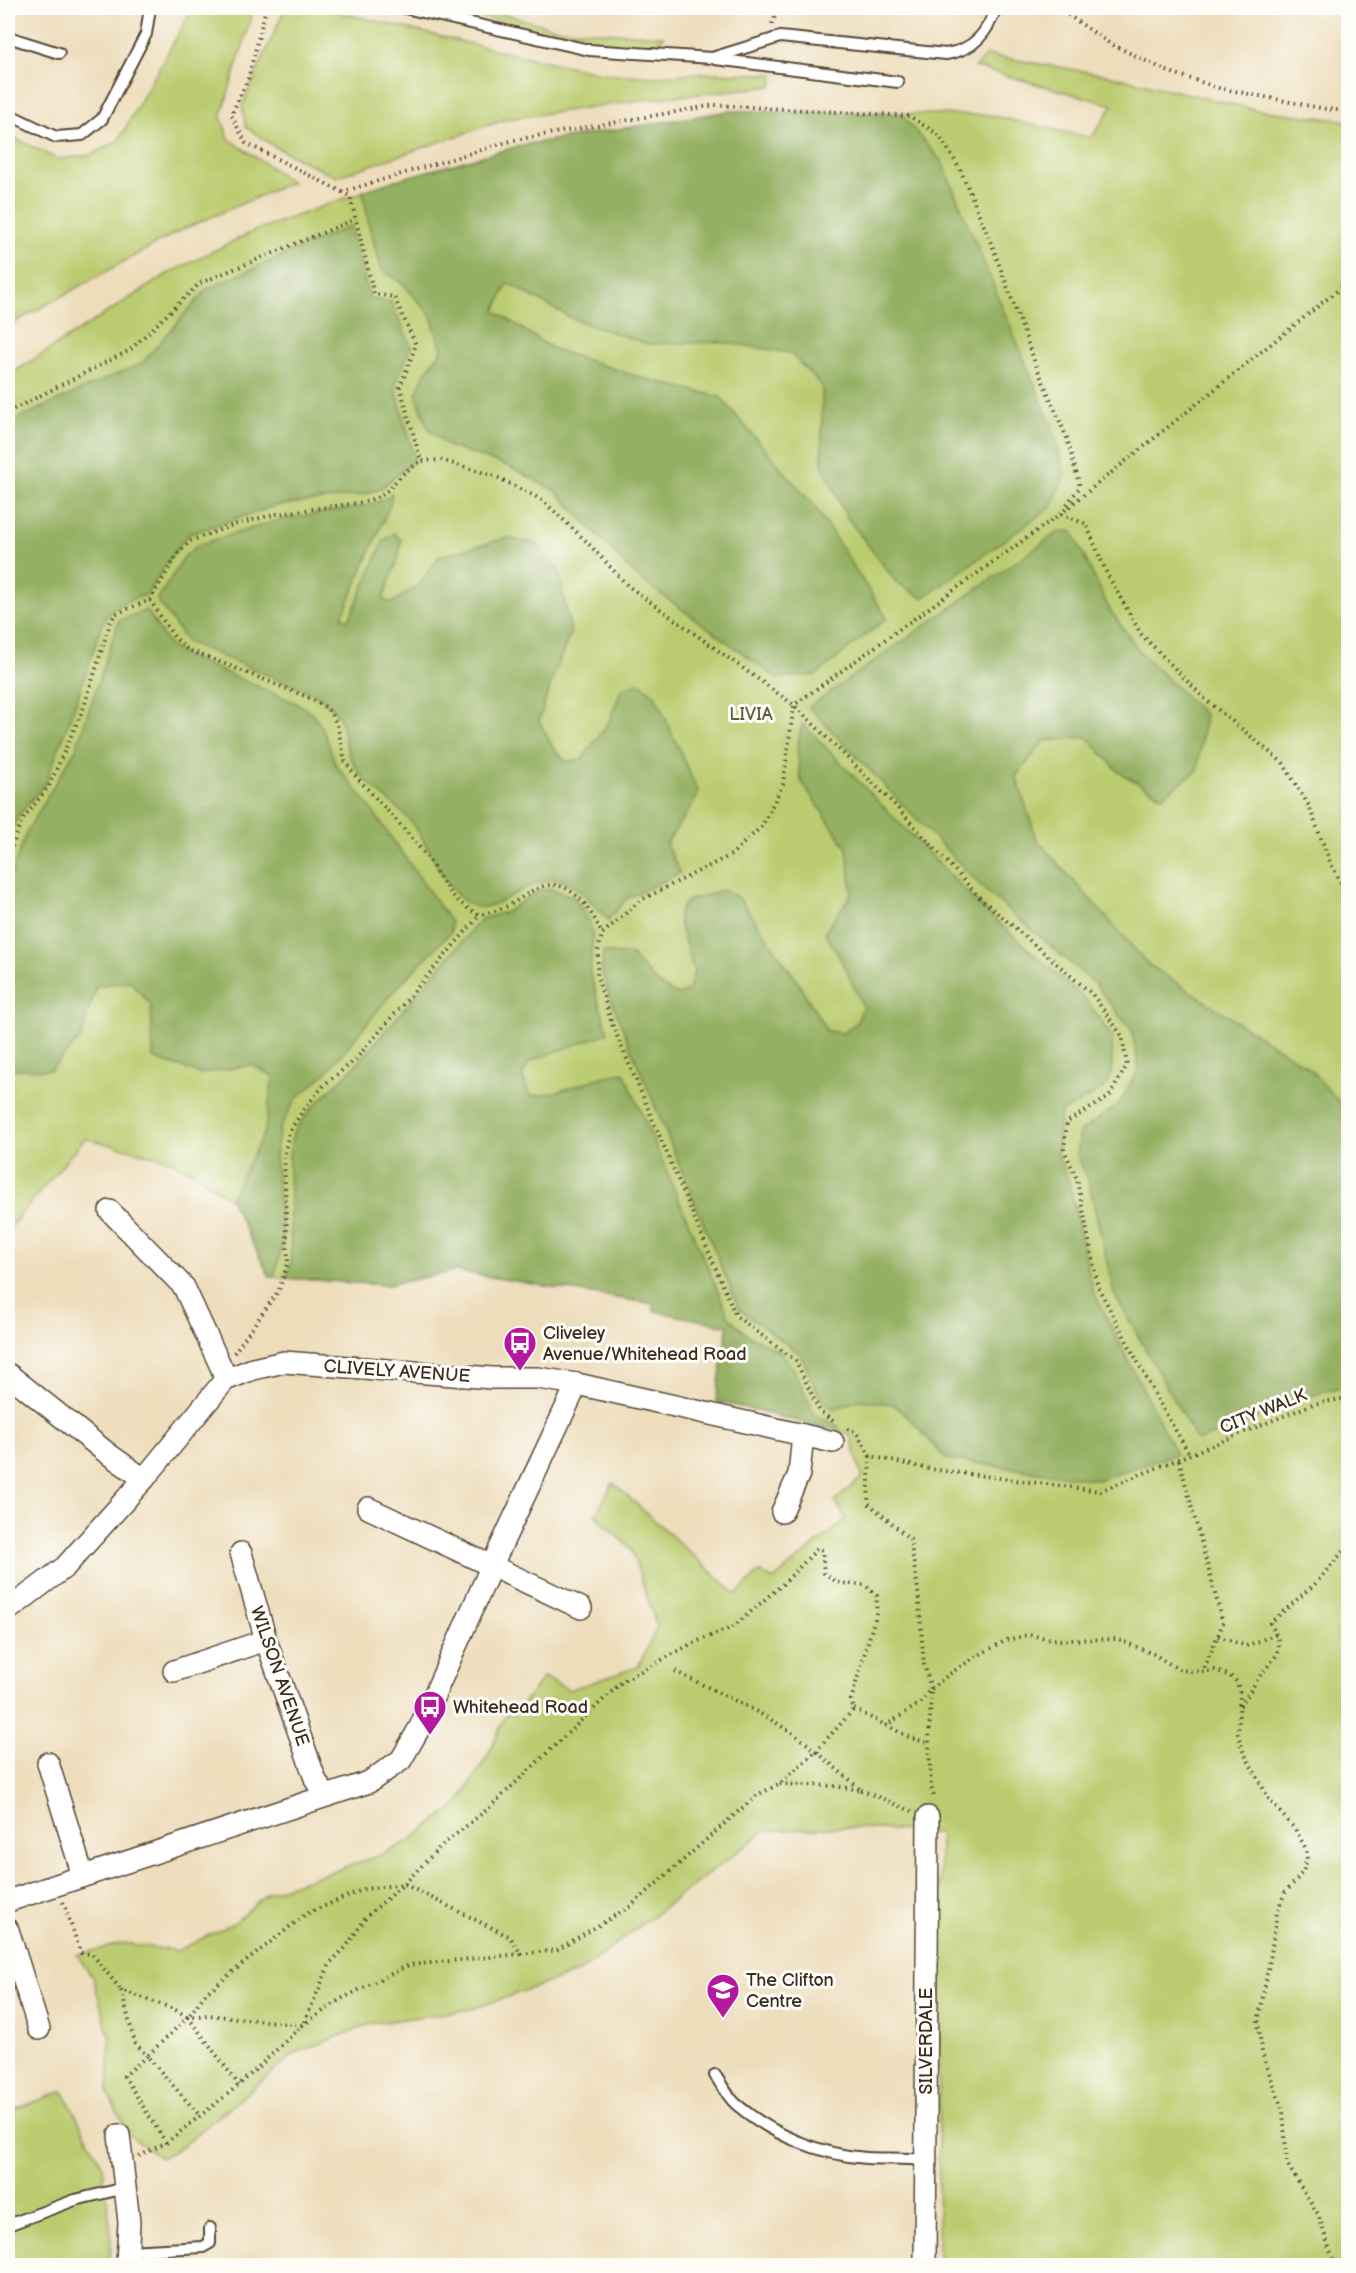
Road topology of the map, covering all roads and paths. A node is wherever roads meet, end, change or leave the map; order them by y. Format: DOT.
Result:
graph roads {
  1 [pos="150,8"];
  2 [pos="266,8"];
  3 [pos="405,8"];
  4 [pos="996,8"];
  5 [pos="1058,8"];
  6 [pos="8,38"];
  7 [pos="59,53"];
  8 [pos="712,58"];
  9 [pos="898,82"];
  10 [pos="1348,111"];
  11 [pos="8,114"];
  12 [pos="342,192"];
  13 [pos="356,219"];
  14 [pos="1348,282"];
  15 [pos="8,412"];
  16 [pos="421,461"];
  17 [pos="1060,514"];
  18 [pos="150,600"];
  19 [pos="794,705"];
  20 [pos="8,858"];
  21 [pos="1348,896"];
  22 [pos="480,915"];
  23 [pos="602,934"];
  24 [pos="110,1211"];
  25 [pos="8,1374"];
  26 [pos="224,1374"];
  27 [pos="577,1384"];
  28 [pos="1348,1398"];
  29 [pos="837,1434"];
  30 [pos="803,1436"];
  31 [pos="1190,1455"];
  32 [pos="870,1456"];
  33 [pos="1179,1460"];
  34 [pos="144,1479"];
  35 [pos="368,1508"];
  36 [pos="782,1512"];
  37 [pos="1348,1546"];
  38 [pos="241,1553"];
  39 [pos="492,1565"];
  40 [pos="581,1608"];
  41 [pos="8,1610"];
  42 [pos="1277,1634"];
  43 [pos="1218,1636"];
  44 [pos="266,1640"];
  45 [pos="673,1670"];
  46 [pos="174,1671"];
  47 [pos="1203,1672"];
  48 [pos="931,1689"];
  49 [pos="1240,1706"];
  50 [pos="854,1709"];
  51 [pos="885,1725"];
  52 [pos="929,1743"];
  53 [pos="816,1751"];
  54 [pos="48,1763"];
  55 [pos="779,1784"];
  56 [pos="861,1790"];
  57 [pos="326,1796"];
  58 [pos="928,1817"];
  59 [pos="83,1876"];
  60 [pos="57,1884"];
  61 [pos="404,1884"];
  62 [pos="8,1901"];
  63 [pos="8,1930"];
  64 [pos="521,1954"];
  65 [pos="122,1990"];
  66 [pos="188,2017"];
  67 [pos="303,2025"];
  68 [pos="39,2029"];
  69 [pos="147,2056"];
  70 [pos="715,2075"];
  71 [pos="239,2085"];
  72 [pos="200,2116"];
  73 [pos="119,2135"];
  74 [pos="166,2143"];
  75 [pos="926,2160"];
  76 [pos="123,2165"];
  77 [pos="125,2188"];
  78 [pos="8,2225"];
  79 [pos="210,2228"];
  80 [pos="127,2258"];
  81 [pos="925,2265"];
  82 [pos="1335,2265"];
  1 -- 11 [label="lane"];
  2 -- 12 [label="path"];
  3 -- 8 [label="lane"];
  4 -- 8 [label="lane"];
  5 -- 10 [label="path"];
  6 -- 7 [label="lane"];
  8 -- 9 [label="lane"];
  12 -- 13 [label="path"];
  12 -- 17 [label="path"];
  13 -- 15 [label="path"];
  13 -- 16 [label="path"];
  14 -- 17 [label="path"];
  16 -- 18 [label="path"];
  16 -- 19 [label="path"];
  17 -- 19 [label="path"];
  17 -- 21 [label="path"];
  18 -- 20 [label="path"];
  18 -- 22 [label="path"];
  19 -- 23 [label="path"];
  19 -- 31 [label="path"];
  22 -- 23 [label="path"];
  22 -- 26 [label="path"];
  23 -- 29 [label="path"];
  24 -- 26 [label="street"];
  25 -- 34 [label="street"];
  26 -- 27 [label="street, CLIVELY AVENUE"];
  26 -- 34 [label="street, CLIVELY AVENUE"];
  27 -- 30 [label="street, CLIVELY AVENUE"];
  27 -- 39 [label="street"];
  28 -- 31 [label="path, CITY WALK"];
  29 -- 30 [label="street, CLIVELY AVENUE"];
  29 -- 32 [label="path"];
  30 -- 36 [label="street"];
  31 -- 33 [label="path, CITY WALK"];
  32 -- 33 [label="path, CITY WALK"];
  32 -- 48 [label="path"];
  33 -- 43 [label="path"];
  34 -- 41 [label="street, CLIVELY AVENUE"];
  35 -- 39 [label="street"];
  37 -- 42 [label="path"];
  38 -- 44 [label="street, WILSON AVENUE"];
  39 -- 40 [label="street"];
  39 -- 57 [label="street"];
  42 -- 43 [label="path"];
  42 -- 49 [label="path"];
  43 -- 47 [label="path"];
  44 -- 46 [label="street"];
  44 -- 57 [label="street, WILSON AVENUE"];
  45 -- 53 [label="path"];
  47 -- 48 [label="path"];
  47 -- 49 [label="path"];
  48 -- 51 [label="path"];
  48 -- 52 [label="path"];
  49 -- 82 [label="path"];
  50 -- 51 [label="path"];
  50 -- 53 [label="path"];
  50 -- 61 [label="path"];
  51 -- 52 [label="path"];
  52 -- 58 [label="path"];
  53 -- 55 [label="path"];
  53 -- 56 [label="path"];
  54 -- 59 [label="street"];
  55 -- 56 [label="path"];
  55 -- 64 [label="path"];
  56 -- 58 [label="path"];
  57 -- 59 [label="street"];
  58 -- 75 [label="street, SILVERDALE"];
  59 -- 60 [label="street"];
  60 -- 62 [label="street"];
  60 -- 65 [label="path"];
  61 -- 64 [label="path"];
  61 -- 66 [label="path"];
  61 -- 67 [label="path"];
  63 -- 68 [label="street"];
  64 -- 67 [label="path"];
  65 -- 66 [label="path"];
  65 -- 69 [label="path"];
  66 -- 67 [label="path"];
  66 -- 69 [label="path"];
  66 -- 71 [label="path"];
  67 -- 71 [label="path"];
  69 -- 72 [label="path"];
  69 -- 74 [label="path"];
  70 -- 75 [label="lane"];
  71 -- 72 [label="path"];
  72 -- 74 [label="path"];
  73 -- 76 [label="street"];
  74 -- 76 [label="path"];
  75 -- 81 [label="street, SILVERDALE"];
  76 -- 77 [label="street"];
  77 -- 78 [label="lane"];
  77 -- 80 [label="street"];
  79 -- 80 [label="lane"];
}
